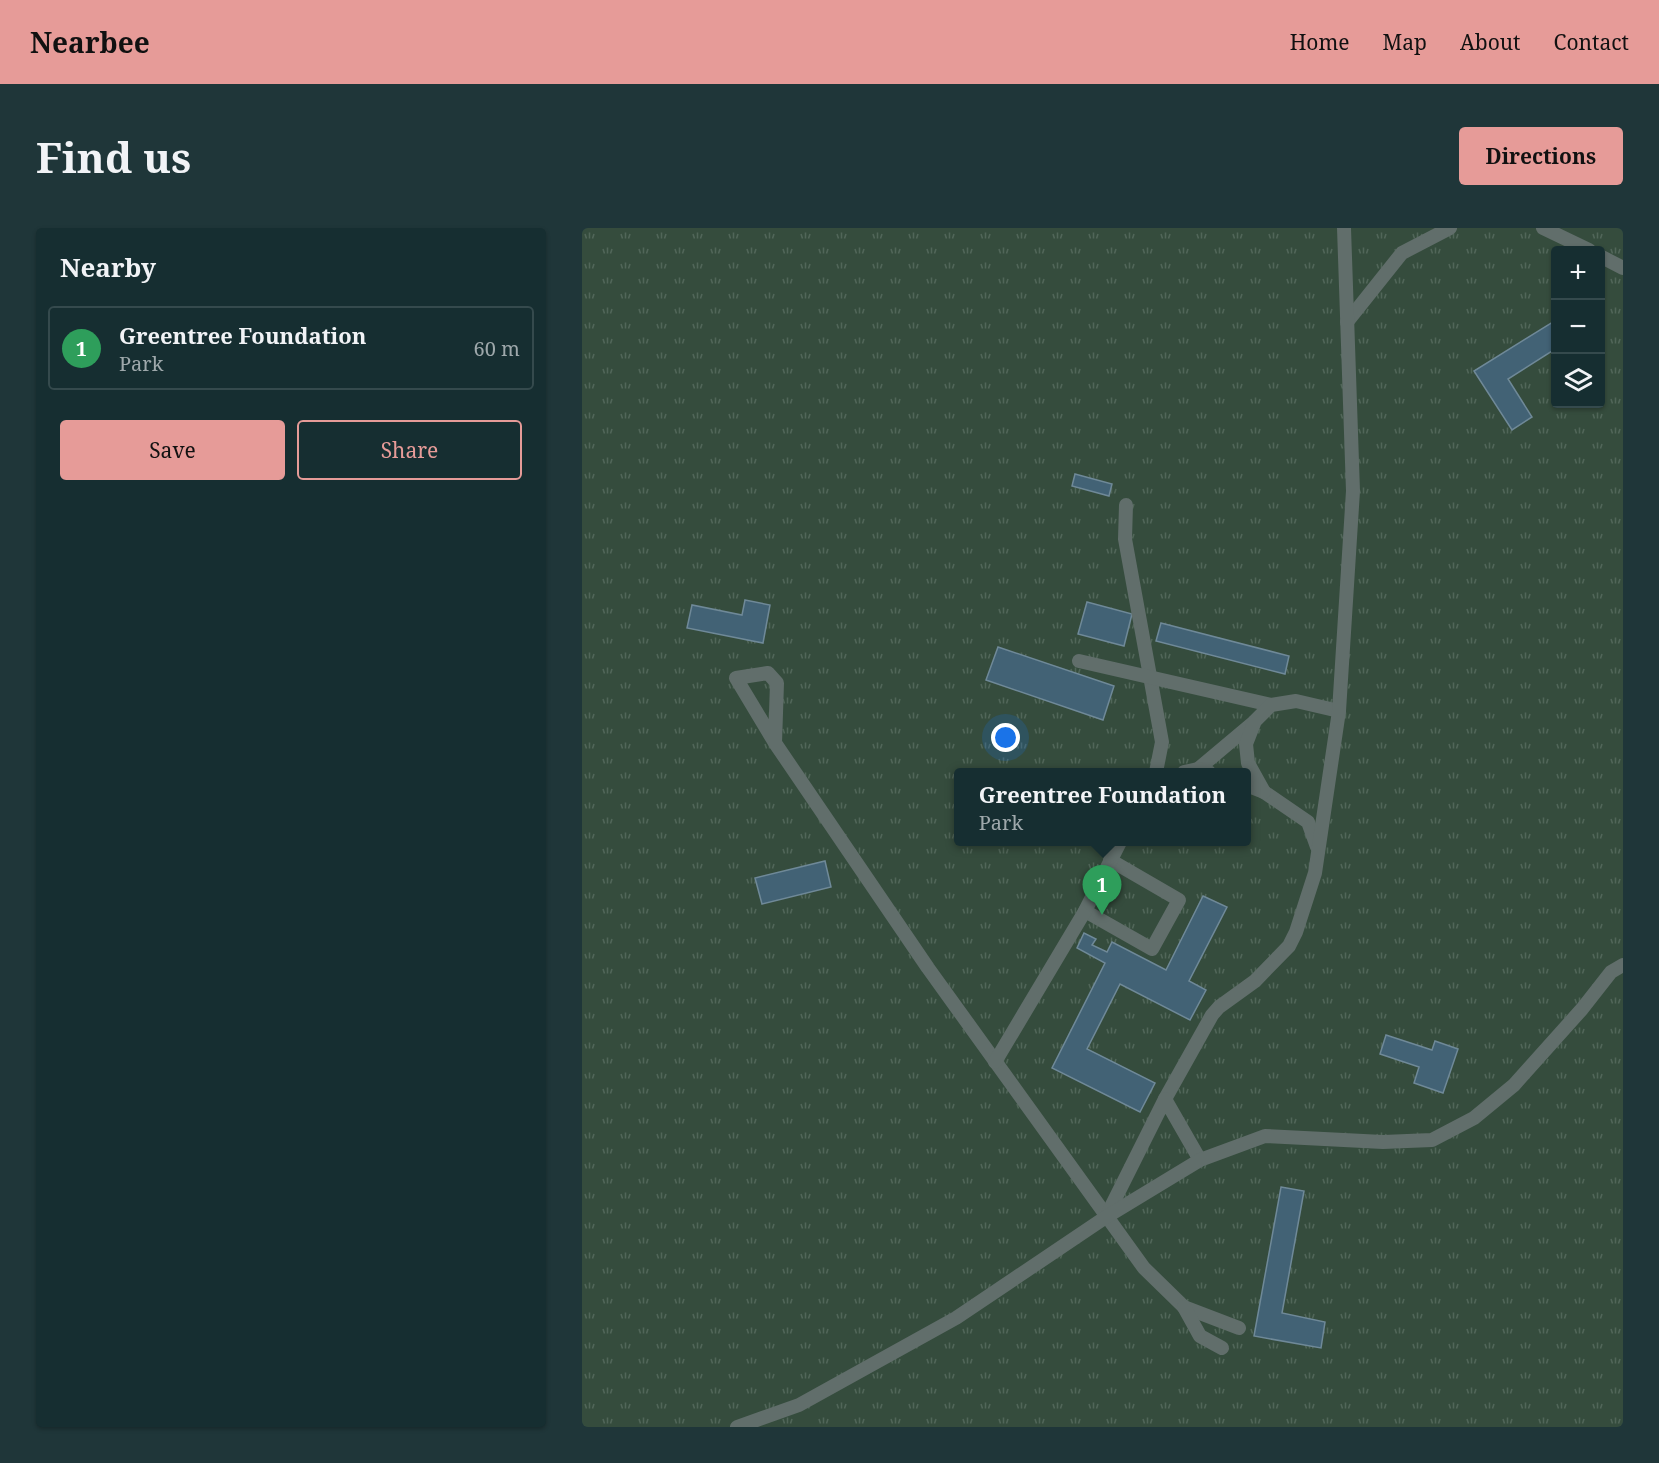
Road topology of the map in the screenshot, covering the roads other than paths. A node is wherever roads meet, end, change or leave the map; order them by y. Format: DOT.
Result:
graph roads {
  1 [pos="1344,228"];
  2 [pos="1450,228"];
  3 [pos="1543,228"];
  4 [pos="1581,246"];
  5 [pos="1605,259"];
  6 [pos="1623,268"];
  7 [pos="1347,322"];
  8 [pos="1126,505"];
  9 [pos="1079,661"];
  10 [pos="1150,676"];
  11 [pos="1271,705"];
  12 [pos="1339,711"];
  13 [pos="1255,721"];
  14 [pos="775,743"];
  15 [pos="1157,768"];
  16 [pos="1200,768"];
  17 [pos="1251,768"];
  18 [pos="1251,768"];
  19 [pos="1251,787"];
  20 [pos="1264,792"];
  21 [pos="1118,846"];
  22 [pos="1318,849"];
  23 [pos="1110,860"];
  24 [pos="1085,911"];
  25 [pos="1623,966"];
  26 [pos="995,1062"];
  27 [pos="1165,1099"];
  28 [pos="1200,1160"];
  29 [pos="1106,1217"];
  30 [pos="1184,1307"];
  31 [pos="1239,1328"];
  32 [pos="1222,1348"];
  33 [pos="737,1427"];
  1 -- 7 [label="lane"];
  2 -- 7 [label="lane"];
  3 -- 4 [label="lane"];
  5 -- 6 [label="lane"];
  7 -- 12 [label="lane"];
  8 -- 10 [label="lane"];
  9 -- 10 [label="lane"];
  10 -- 11 [label="lane"];
  10 -- 15 [label="lane"];
  11 -- 12 [label="lane"];
  11 -- 13 [label="lane"];
  12 -- 22 [label="lane"];
  13 -- 16 [label="lane"];
  13 -- 18 [label="lane"];
  14 -- 14 [label="lane"];
  14 -- 26 [label="lane"];
  17 -- 20 [label="lane"];
  19 -- 20 [label="lane"];
  20 -- 22 [label="lane"];
  21 -- 23 [label="lane"];
  22 -- 27 [label="lane"];
  23 -- 24 [label="lane"];
  23 -- 24 [label="lane"];
  24 -- 26 [label="lane"];
  25 -- 28 [label="lane"];
  26 -- 29 [label="lane"];
  27 -- 28 [label="lane"];
  27 -- 29 [label="lane"];
  28 -- 29 [label="lane"];
  29 -- 30 [label="lane"];
  29 -- 33 [label="lane"];
  30 -- 31 [label="lane"];
  30 -- 32 [label="lane"];
}
